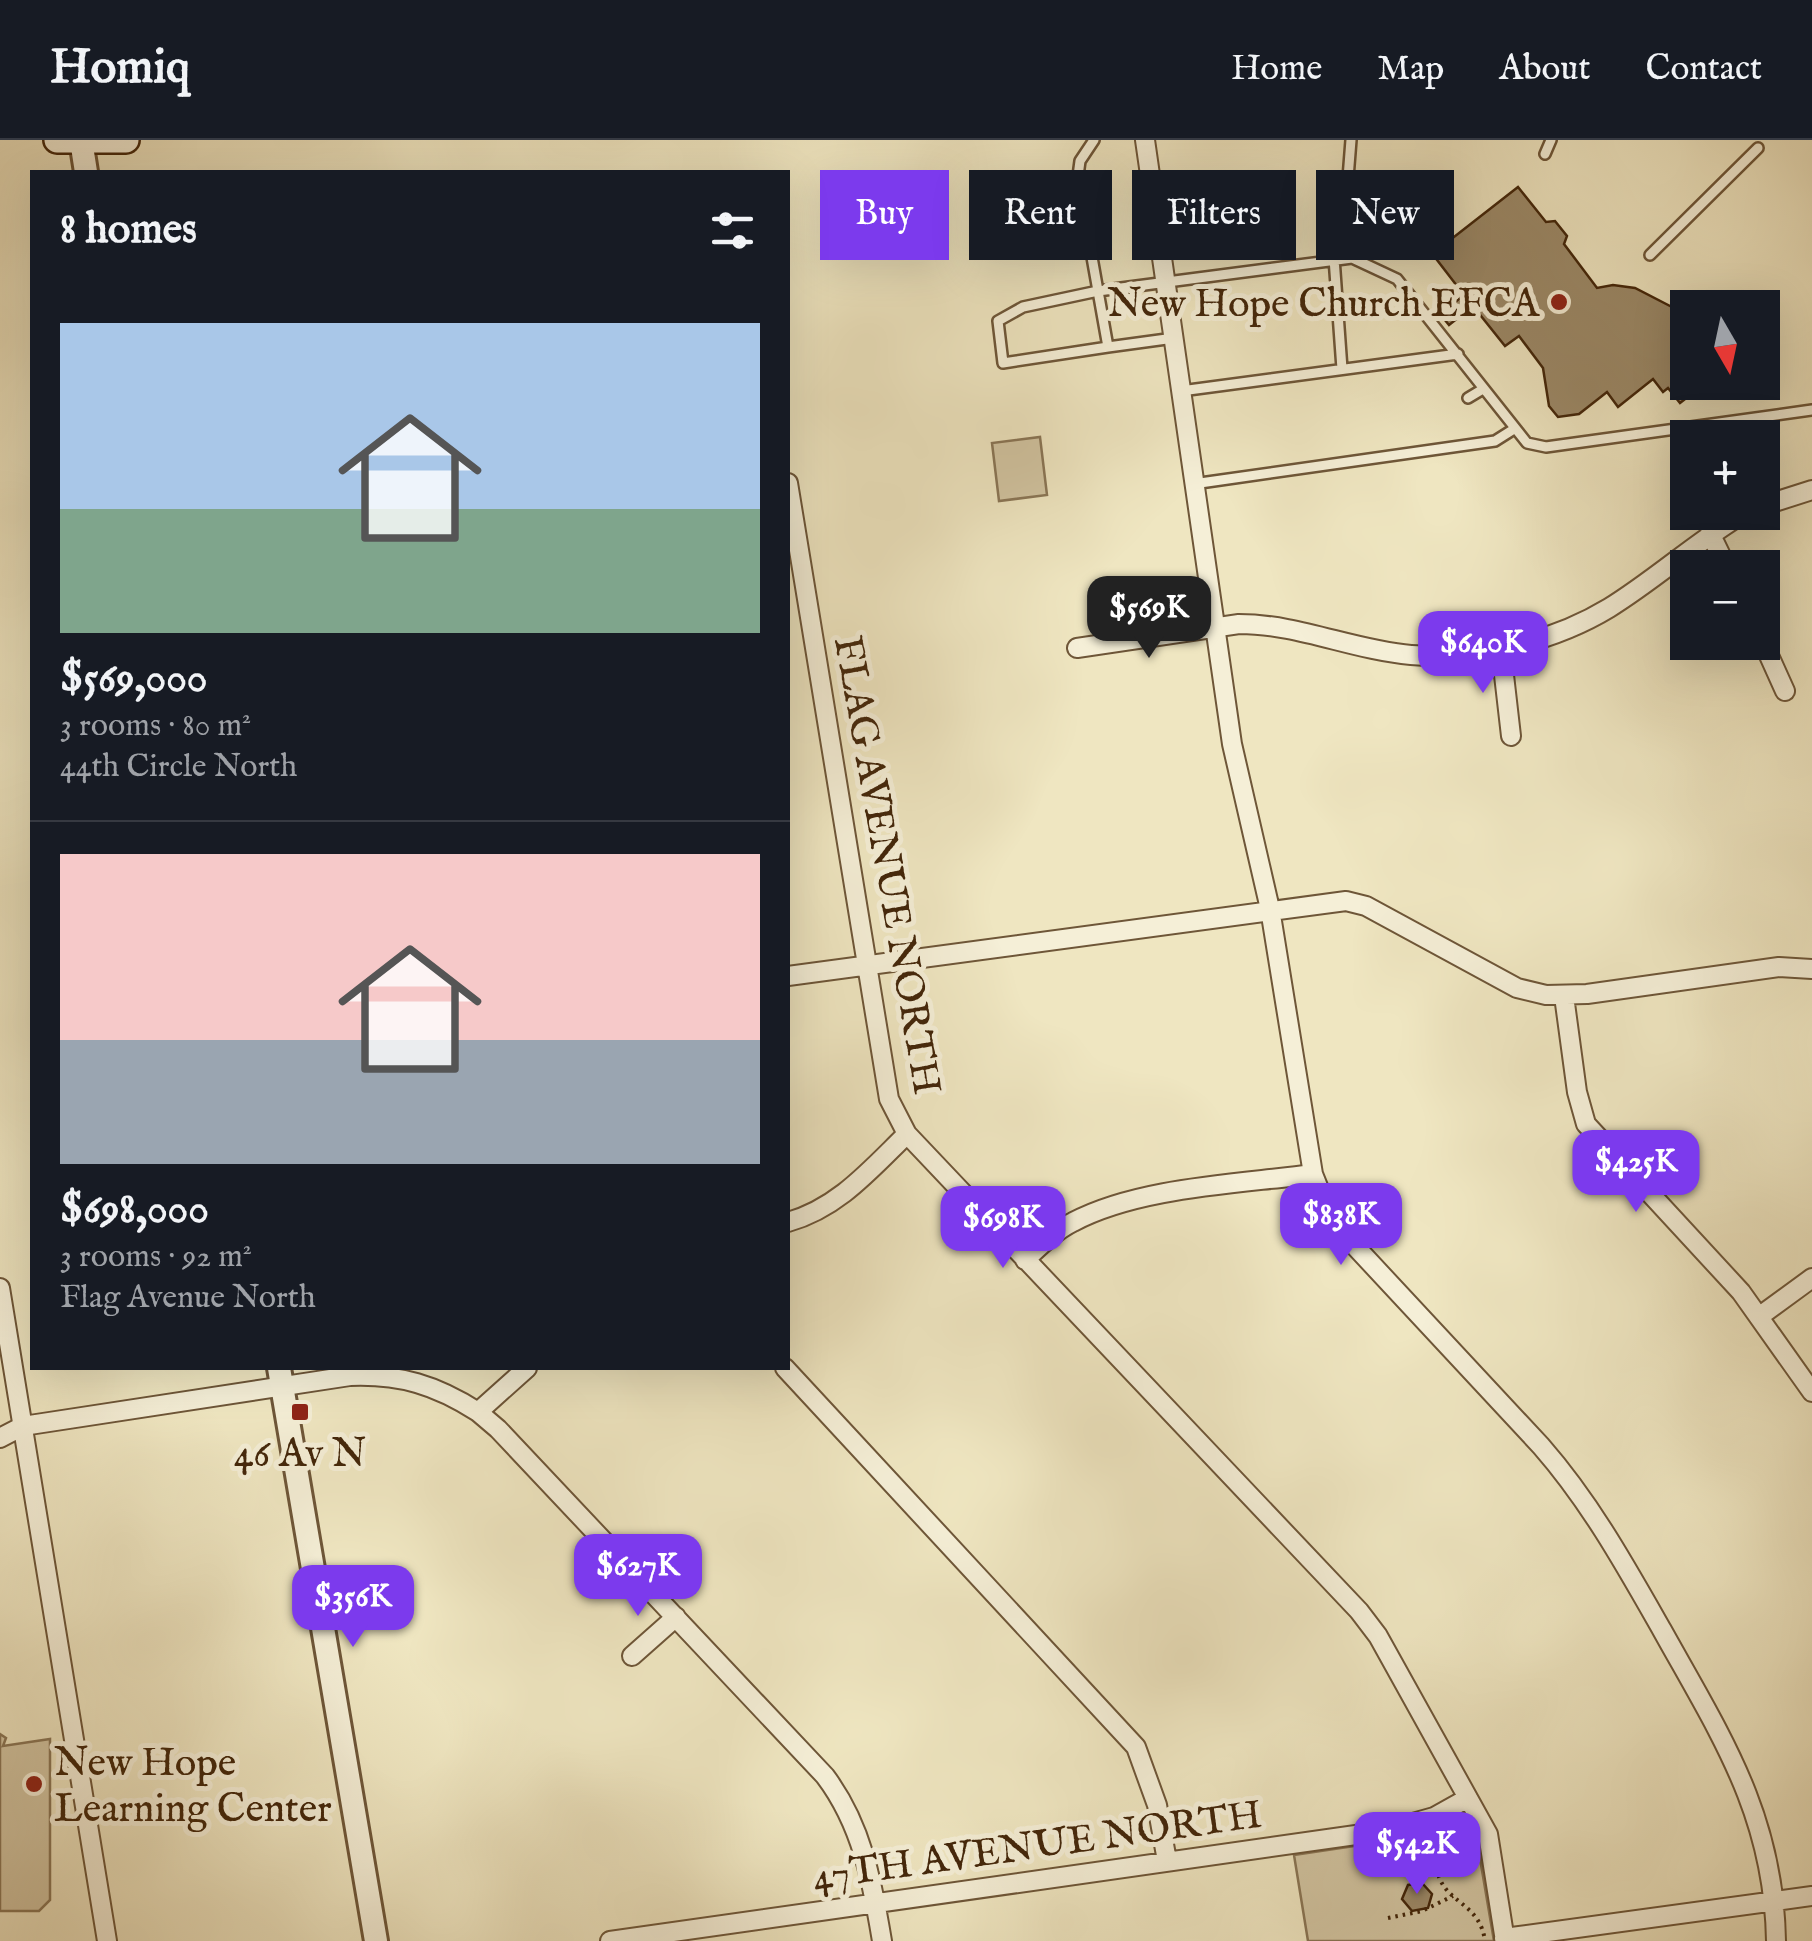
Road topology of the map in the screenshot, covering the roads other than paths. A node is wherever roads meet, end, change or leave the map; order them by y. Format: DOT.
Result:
graph roads {
  1 [pos="73,140"];
  2 [pos="126,140"];
  3 [pos="1094,140"];
  4 [pos="1146,140"];
  5 [pos="1351,140"];
  6 [pos="1551,140"];
  7 [pos="1758,148"];
  8 [pos="1545,154"];
  9 [pos="85,170"];
  10 [pos="1079,170"];
  11 [pos="1349,170"];
  12 [pos="1650,255"];
  13 [pos="1092,260"];
  14 [pos="1320,260"];
  15 [pos="1334,260"];
  16 [pos="1356,260"];
  17 [pos="1166,282"];
  18 [pos="1098,292"];
  19 [pos="1174,338"];
  20 [pos="1108,347"];
  21 [pos="1458,354"];
  22 [pos="1342,370"];
  23 [pos="1483,389"];
  24 [pos="1181,391"];
  25 [pos="1468,398"];
  26 [pos="1812,410"];
  27 [pos="1514,430"];
  28 [pos="1193,484"];
  29 [pos="1812,490"];
  30 [pos="790,495"];
  31 [pos="1780,500"];
  32 [pos="1717,530"];
  33 [pos="1710,534"];
  34 [pos="1718,550"];
  35 [pos="1215,628"];
  36 [pos="1076,648"];
  37 [pos="1501,649"];
  38 [pos="1771,660"];
  39 [pos="1785,691"];
  40 [pos="1511,736"];
  41 [pos="1270,909"];
  42 [pos="867,966"];
  43 [pos="1812,969"];
  44 [pos="790,976"];
  45 [pos="1564,996"];
  46 [pos="907,1134"];
  47 [pos="1314,1174"];
  48 [pos="790,1221"];
  49 [pos="1025,1260"];
  50 [pos="1812,1278"];
  51 [pos="0,1288"];
  52 [pos="1760,1316"];
  53 [pos="525,1370"];
  54 [pos="786,1370"];
  55 [pos="280,1377"];
  56 [pos="1812,1392"];
  57 [pos="478,1412"];
  58 [pos="23,1426"];
  59 [pos="0,1438"];
  60 [pos="676,1617"];
  61 [pos="632,1656"];
  62 [pos="1468,1798"];
  63 [pos="1167,1861"];
  64 [pos="1812,1896"];
  65 [pos="876,1902"];
  66 [pos="1775,1902"];
  67 [pos="1505,1939"];
  68 [pos="107,1941"];
  69 [pos="376,1941"];
  70 [pos="610,1941"];
  71 [pos="882,1941"];
  72 [pos="1776,1941"];
  1 -- 2 [label="main road"];
  1 -- 9 [label="street"];
  3 -- 10 [label="lane"];
  4 -- 17 [label="street"];
  5 -- 11 [label="lane"];
  6 -- 8 [label="lane"];
  7 -- 12 [label="lane"];
  13 -- 18 [label="lane"];
  14 -- 17 [label="lane"];
  15 -- 22 [label="lane"];
  16 -- 21 [label="lane"];
  17 -- 18 [label="lane"];
  17 -- 19 [label="street"];
  18 -- 20 [label="lane"];
  18 -- 20 [label="lane"];
  19 -- 20 [label="lane"];
  19 -- 24 [label="street"];
  21 -- 22 [label="lane"];
  21 -- 23 [label="lane"];
  22 -- 24 [label="lane"];
  23 -- 25 [label="lane"];
  23 -- 27 [label="lane"];
  24 -- 28 [label="street"];
  26 -- 27 [label="lane"];
  27 -- 28 [label="lane"];
  28 -- 35 [label="street"];
  29 -- 31 [label="street"];
  30 -- 42 [label="street, FLAG AVENUE NORTH"];
  32 -- 33 [label="street"];
  33 -- 34 [label="street"];
  33 -- 37 [label="street"];
  35 -- 36 [label="street"];
  35 -- 37 [label="street"];
  35 -- 41 [label="street"];
  37 -- 40 [label="street"];
  38 -- 39 [label="street"];
  41 -- 42 [label="street"];
  41 -- 45 [label="street"];
  41 -- 47 [label="street"];
  42 -- 44 [label="street"];
  42 -- 46 [label="street, FLAG AVENUE NORTH"];
  43 -- 45 [label="street"];
  45 -- 52 [label="street"];
  46 -- 48 [label="street"];
  46 -- 49 [label="street, FLAG AVENUE NORTH"];
  47 -- 49 [label="street"];
  47 -- 66 [label="street"];
  49 -- 62 [label="street, FLAG AVENUE NORTH"];
  50 -- 52 [label="street"];
  51 -- 58 [label="street"];
  52 -- 56 [label="street"];
  53 -- 57 [label="street"];
  54 -- 63 [label="street"];
  55 -- 57 [label="street"];
  55 -- 58 [label="street"];
  55 -- 69 [label="street"];
  57 -- 60 [label="street"];
  58 -- 59 [label="street"];
  58 -- 68 [label="street"];
  60 -- 61 [label="street"];
  60 -- 65 [label="street"];
  62 -- 63 [label="street, 47TH AVENUE NORTH"];
  62 -- 67 [label="street, FLAG AVENUE NORTH"];
  63 -- 65 [label="street, 47TH AVENUE NORTH"];
  64 -- 66 [label="street"];
  65 -- 70 [label="street, 47TH AVENUE NORTH"];
  65 -- 71 [label="street"];
  66 -- 67 [label="street"];
  66 -- 72 [label="street"];
}
